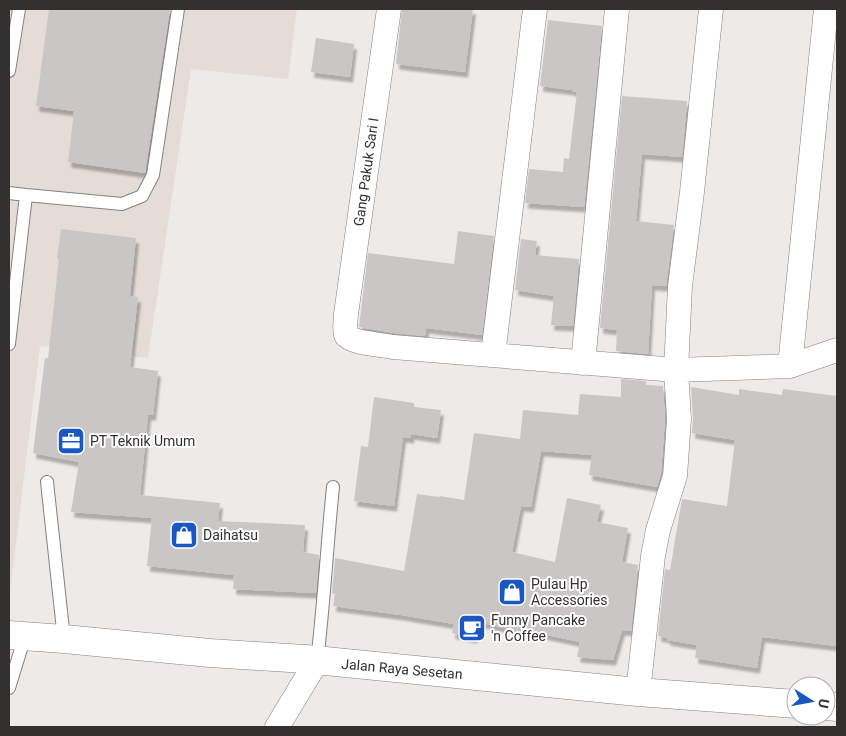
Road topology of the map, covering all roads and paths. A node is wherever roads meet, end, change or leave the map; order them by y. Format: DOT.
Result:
graph roads {
  1 [pos="19,9"];
  2 [pos="178,9"];
  3 [pos="389,9"];
  4 [pos="536,9"];
  5 [pos="617,9"];
  6 [pos="711,9"];
  7 [pos="826,9"];
  8 [pos="9,71"];
  9 [pos="9,193"];
  10 [pos="26,195"];
  11 [pos="9,344"];
  12 [pos="837,350"];
  13 [pos="493,355"];
  14 [pos="582,363"];
  15 [pos="790,366"];
  16 [pos="676,370"];
  17 [pos="47,482"];
  18 [pos="332,487"];
  19 [pos="17,636"];
  20 [pos="64,639"];
  21 [pos="317,661"];
  22 [pos="9,688"];
  23 [pos="638,692"];
  24 [pos="786,703"];
  25 [pos="278,727"];
  1 -- 8 [label="lane"];
  2 -- 10 [label="lane"];
  3 -- 13 [label="street, Gang Pakuk Sari I"];
  4 -- 13 [label="street"];
  5 -- 14 [label="street"];
  6 -- 16 [label="street"];
  7 -- 15 [label="street"];
  9 -- 10 [label="lane"];
  10 -- 11 [label="lane"];
  12 -- 15 [label="street"];
  13 -- 14 [label="street"];
  14 -- 16 [label="street"];
  15 -- 16 [label="street"];
  16 -- 23 [label="street"];
  17 -- 20 [label="lane"];
  18 -- 21 [label="lane"];
  19 -- 20 [label="main road, Jalan Raya Sesetan"];
  19 -- 22 [label="lane"];
  20 -- 21 [label="main road, Jalan Raya Sesetan"];
  21 -- 23 [label="main road, Jalan Raya Sesetan"];
  21 -- 25 [label="street"];
  23 -- 24 [label="main road, Jalan Raya Sesetan"];
}
